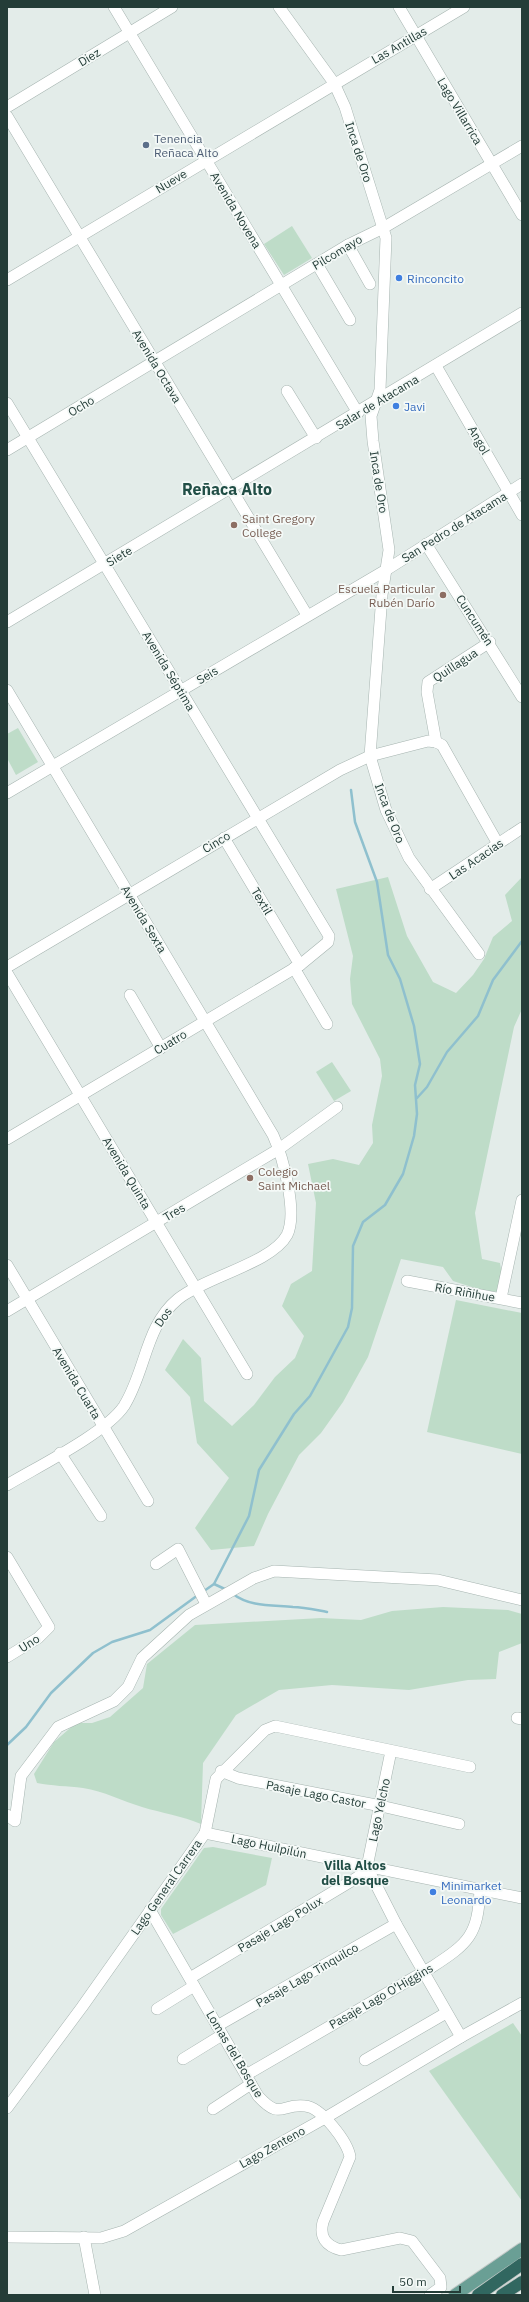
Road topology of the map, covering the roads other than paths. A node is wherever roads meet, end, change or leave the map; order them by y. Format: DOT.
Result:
graph roads {
  1 [pos="114,7"];
  2 [pos="172,7"];
  3 [pos="279,7"];
  4 [pos="399,7"];
  5 [pos="464,7"];
  6 [pos="129,33"];
  7 [pos="416,36"];
  8 [pos="334,83"];
  9 [pos="7,106"];
  10 [pos="7,116"];
  11 [pos="522,146"];
  12 [pos="205,160"];
  13 [pos="491,163"];
  14 [pos="522,215"];
  15 [pos="383,228"];
  16 [pos="79,236"];
  17 [pos="348,245"];
  18 [pos="317,264"];
  19 [pos="7,280"];
  20 [pos="370,284"];
  21 [pos="281,285"];
  22 [pos="522,313"];
  23 [pos="350,320"];
  24 [pos="154,361"];
  25 [pos="436,366"];
  26 [pos="287,391"];
  27 [pos="376,402"];
  28 [pos="7,403"];
  29 [pos="358,413"];
  30 [pos="28,438"];
  31 [pos="316,438"];
  32 [pos="7,450"];
  33 [pos="522,484"];
  34 [pos="230,488"];
  35 [pos="509,492"];
  36 [pos="522,515"];
  37 [pos="426,544"];
  38 [pos="103,565"];
  39 [pos="386,570"];
  40 [pos="307,615"];
  41 [pos="7,622"];
  42 [pos="490,642"];
  43 [pos="7,690"];
  44 [pos="181,691"];
  45 [pos="522,697"];
  46 [pos="436,742"];
  47 [pos="370,756"];
  48 [pos="53,767"];
  49 [pos="7,793"];
  50 [pos="257,818"];
  51 [pos="522,828"];
  52 [pos="224,838"];
  53 [pos="498,844"];
  54 [pos="430,889"];
  55 [pos="129,894"];
  56 [pos="329,940"];
  57 [pos="479,954"];
  58 [pos="297,966"];
  59 [pos="7,967"];
  60 [pos="7,973"];
  61 [pos="130,995"];
  62 [pos="206,1021"];
  63 [pos="327,1024"];
  64 [pos="160,1048"];
  65 [pos="80,1096"];
  66 [pos="337,1107"];
  67 [pos="7,1140"];
  68 [pos="279,1149"];
  69 [pos="522,1200"];
  70 [pos="156,1222"];
  71 [pos="518,1242"];
  72 [pos="7,1265"];
  73 [pos="407,1281"];
  74 [pos="196,1288"];
  75 [pos="501,1298"];
  76 [pos="27,1299"];
  77 [pos="522,1303"];
  78 [pos="7,1311"];
  79 [pos="247,1374"];
  80 [pos="104,1427"];
  81 [pos="60,1453"];
  82 [pos="7,1485"];
  83 [pos="148,1501"];
  84 [pos="101,1516"];
  85 [pos="7,1557"];
  86 [pos="156,1564"];
  87 [pos="522,1600"];
  88 [pos="206,1604"];
  89 [pos="7,1657"];
  90 [pos="392,1751"];
  91 [pos="470,1767"];
  92 [pos="221,1771"];
  93 [pos="381,1806"];
  94 [pos="7,1815"];
  95 [pos="459,1824"];
  96 [pos="205,1833"];
  97 [pos="367,1866"];
  98 [pos="480,1889"];
  99 [pos="522,1898"];
  100 [pos="150,1910"];
  101 [pos="396,1924"];
  102 [pos="424,1971"];
  103 [pos="192,1982"];
  104 [pos="522,2003"];
  105 [pos="157,2010"];
  106 [pos="446,2012"];
  107 [pos="220,2030"];
  108 [pos="460,2037"];
  109 [pos="183,2058"];
  110 [pos="365,2060"];
  111 [pos="249,2080"];
  112 [pos="7,2108"];
  113 [pos="213,2109"];
  114 [pos="325,2118"];
  115 [pos="7,2237"];
  116 [pos="84,2237"];
  117 [pos="522,2249"];
  118 [pos="522,2264"];
  119 [pos="522,2282"];
  120 [pos="95,2295"];
  121 [pos="430,2295"];
  122 [pos="455,2295"];
  123 [pos="478,2295"];
  124 [pos="502,2295"];
  1 -- 6 [label="street, Avenida Novena"];
  2 -- 6 [label="street, Diez"];
  3 -- 8 [label="street, Inca de Oro"];
  4 -- 7 [label="street, Lago Villarrica"];
  5 -- 7 [label="street, Las Antillas"];
  6 -- 9 [label="street, Diez"];
  6 -- 12 [label="street, Avenida Novena"];
  7 -- 8 [label="street, Las Antillas"];
  7 -- 13 [label="street, Lago Villarrica"];
  8 -- 12 [label="street, Nueve"];
  8 -- 15 [label="street, Inca de Oro"];
  10 -- 16 [label="street, Avenida Octava"];
  11 -- 13 [label="street, Pilcomayo"];
  12 -- 16 [label="street, Nueve"];
  12 -- 21 [label="street, Avenida Novena"];
  13 -- 14 [label="street, Lago Villarrica"];
  13 -- 15 [label="street, Pilcomayo"];
  15 -- 17 [label="street, Pilcomayo"];
  15 -- 27 [label="street, Inca de Oro"];
  16 -- 19 [label="street, Nueve"];
  16 -- 24 [label="street, Avenida Octava"];
  17 -- 18 [label="street, Pilcomayo"];
  17 -- 20 [label="street"];
  18 -- 21 [label="street, Pilcomayo"];
  18 -- 23 [label="street"];
  21 -- 24 [label="street, Pilcomayo"];
  21 -- 29 [label="street, Avenida Novena"];
  22 -- 25 [label="street, Salar de Atacama"];
  24 -- 30 [label="street, Ocho"];
  24 -- 34 [label="street, Avenida Octava"];
  25 -- 27 [label="street, Salar de Atacama"];
  25 -- 35 [label="street, Angol"];
  26 -- 31 [label="street"];
  27 -- 29 [label="street, Salar de Atacama"];
  27 -- 39 [label="street, Inca de Oro"];
  28 -- 30 [label="street, Avenida Séptima"];
  29 -- 31 [label="street, Salar de Atacama"];
  30 -- 32 [label="street, Ocho"];
  30 -- 38 [label="street, Avenida Séptima"];
  31 -- 34 [label="street, Salar de Atacama"];
  33 -- 35 [label="street, San Pedro de Atacama"];
  34 -- 38 [label="street, Siete"];
  34 -- 40 [label="street, Avenida Octava"];
  35 -- 36 [label="street, Angol"];
  35 -- 37 [label="street, San Pedro de Atacama"];
  37 -- 39 [label="street, San Pedro de Atacama"];
  37 -- 42 [label="street, Cuncumén"];
  38 -- 41 [label="street, Siete"];
  38 -- 44 [label="street, Avenida Séptima"];
  39 -- 40 [label="street, Seis"];
  39 -- 47 [label="street, Inca de Oro"];
  40 -- 44 [label="street, Seis"];
  42 -- 45 [label="street, Cuncumén"];
  42 -- 46 [label="street, Quillagua"];
  43 -- 48 [label="street, Avenida Sexta"];
  44 -- 48 [label="street, Seis"];
  44 -- 50 [label="street, Avenida Séptima"];
  46 -- 47 [label="street, Cinco"];
  46 -- 53 [label="street"];
  47 -- 50 [label="street, Cinco"];
  47 -- 54 [label="street, Inca de Oro"];
  48 -- 49 [label="street, Seis"];
  48 -- 55 [label="street, Avenida Sexta"];
  50 -- 52 [label="street, Cinco"];
  50 -- 56 [label="street, Avenida Séptima"];
  51 -- 53 [label="street, Las Acacias"];
  52 -- 55 [label="street, Cinco"];
  52 -- 58 [label="street, Textil"];
  53 -- 54 [label="street, Las Acacias"];
  54 -- 57 [label="street, Inca de Oro"];
  55 -- 59 [label="street, Cinco"];
  55 -- 62 [label="street, Avenida Sexta"];
  56 -- 58 [label="street, Cuatro"];
  58 -- 62 [label="street, Cuatro"];
  58 -- 63 [label="street, Textil"];
  60 -- 65 [label="street, Avenida Quinta"];
  61 -- 64 [label="street"];
  62 -- 64 [label="street, Cuatro"];
  62 -- 68 [label="street, Avenida Sexta"];
  64 -- 65 [label="street, Cuatro"];
  65 -- 67 [label="street, Cuatro"];
  65 -- 70 [label="street, Avenida Quinta"];
  66 -- 68 [label="street, Tres"];
  68 -- 70 [label="street, Tres"];
  68 -- 74 [label="street, Dos"];
  69 -- 71 [label="street"];
  70 -- 74 [label="street, Avenida Quinta"];
  70 -- 76 [label="street, Tres"];
  71 -- 75 [label="street"];
  72 -- 76 [label="street, Avenida Cuarta"];
  73 -- 75 [label="street, Río Riñihue"];
  74 -- 79 [label="street, Avenida Quinta"];
  74 -- 80 [label="street, Dos"];
  75 -- 77 [label="street, Río Riñihue"];
  76 -- 78 [label="street, Tres"];
  76 -- 80 [label="street, Avenida Cuarta"];
  80 -- 81 [label="street, Dos"];
  80 -- 83 [label="street, Avenida Cuarta"];
  81 -- 82 [label="street, Dos"];
  81 -- 84 [label="street"];
  85 -- 89 [label="street, Uno"];
  86 -- 88 [label="street"];
  87 -- 88 [label="street"];
  88 -- 94 [label="street"];
  90 -- 91 [label="street, Lago General Carrera"];
  90 -- 92 [label="street, Lago General Carrera"];
  90 -- 93 [label="street, Lago Yelcho"];
  92 -- 93 [label="street, Pasaje Lago Castor"];
  92 -- 96 [label="street, Lago General Carrera"];
  93 -- 95 [label="street, Pasaje Lago Castor"];
  93 -- 97 [label="street, Lago Yelcho"];
  96 -- 97 [label="street, Lago Huilpilún"];
  96 -- 100 [label="street, Lago General Carrera"];
  97 -- 98 [label="street, Lago Huilpilún"];
  97 -- 101 [label="street"];
  97 -- 103 [label="street, Pasaje Lago Polux"];
  98 -- 99 [label="street, Lago Huilpilún"];
  98 -- 102 [label="street, Pasaje Lago O'Higgins"];
  100 -- 103 [label="street, Lomas del Bosque"];
  100 -- 112 [label="street, Lago General Carrera"];
  101 -- 102 [label="street"];
  101 -- 107 [label="street, Pasaje Lago Tinquilco"];
  102 -- 106 [label="street"];
  102 -- 111 [label="street, Pasaje Lago O'Higgins"];
  103 -- 105 [label="street, Pasaje Lago Polux"];
  103 -- 107 [label="street, Lomas del Bosque"];
  104 -- 108 [label="street, Lago Zenteno"];
  106 -- 108 [label="street"];
  106 -- 110 [label="street"];
  107 -- 109 [label="street, Pasaje Lago Tinquilco"];
  107 -- 111 [label="street, Lomas del Bosque"];
  108 -- 114 [label="street, Lago Zenteno"];
  111 -- 113 [label="street, Pasaje Lago O'Higgins"];
  111 -- 114 [label="street, Lomas del Bosque"];
  114 -- 116 [label="street, Lago Zenteno"];
  114 -- 121 [label="street, Lomas del Bosque"];
  115 -- 116 [label="street, Lago Zenteno"];
  116 -- 120 [label="street"];
  117 -- 122 [label="main road"];
  118 -- 123 [label="highway"];
  119 -- 124 [label="highway"];
}
